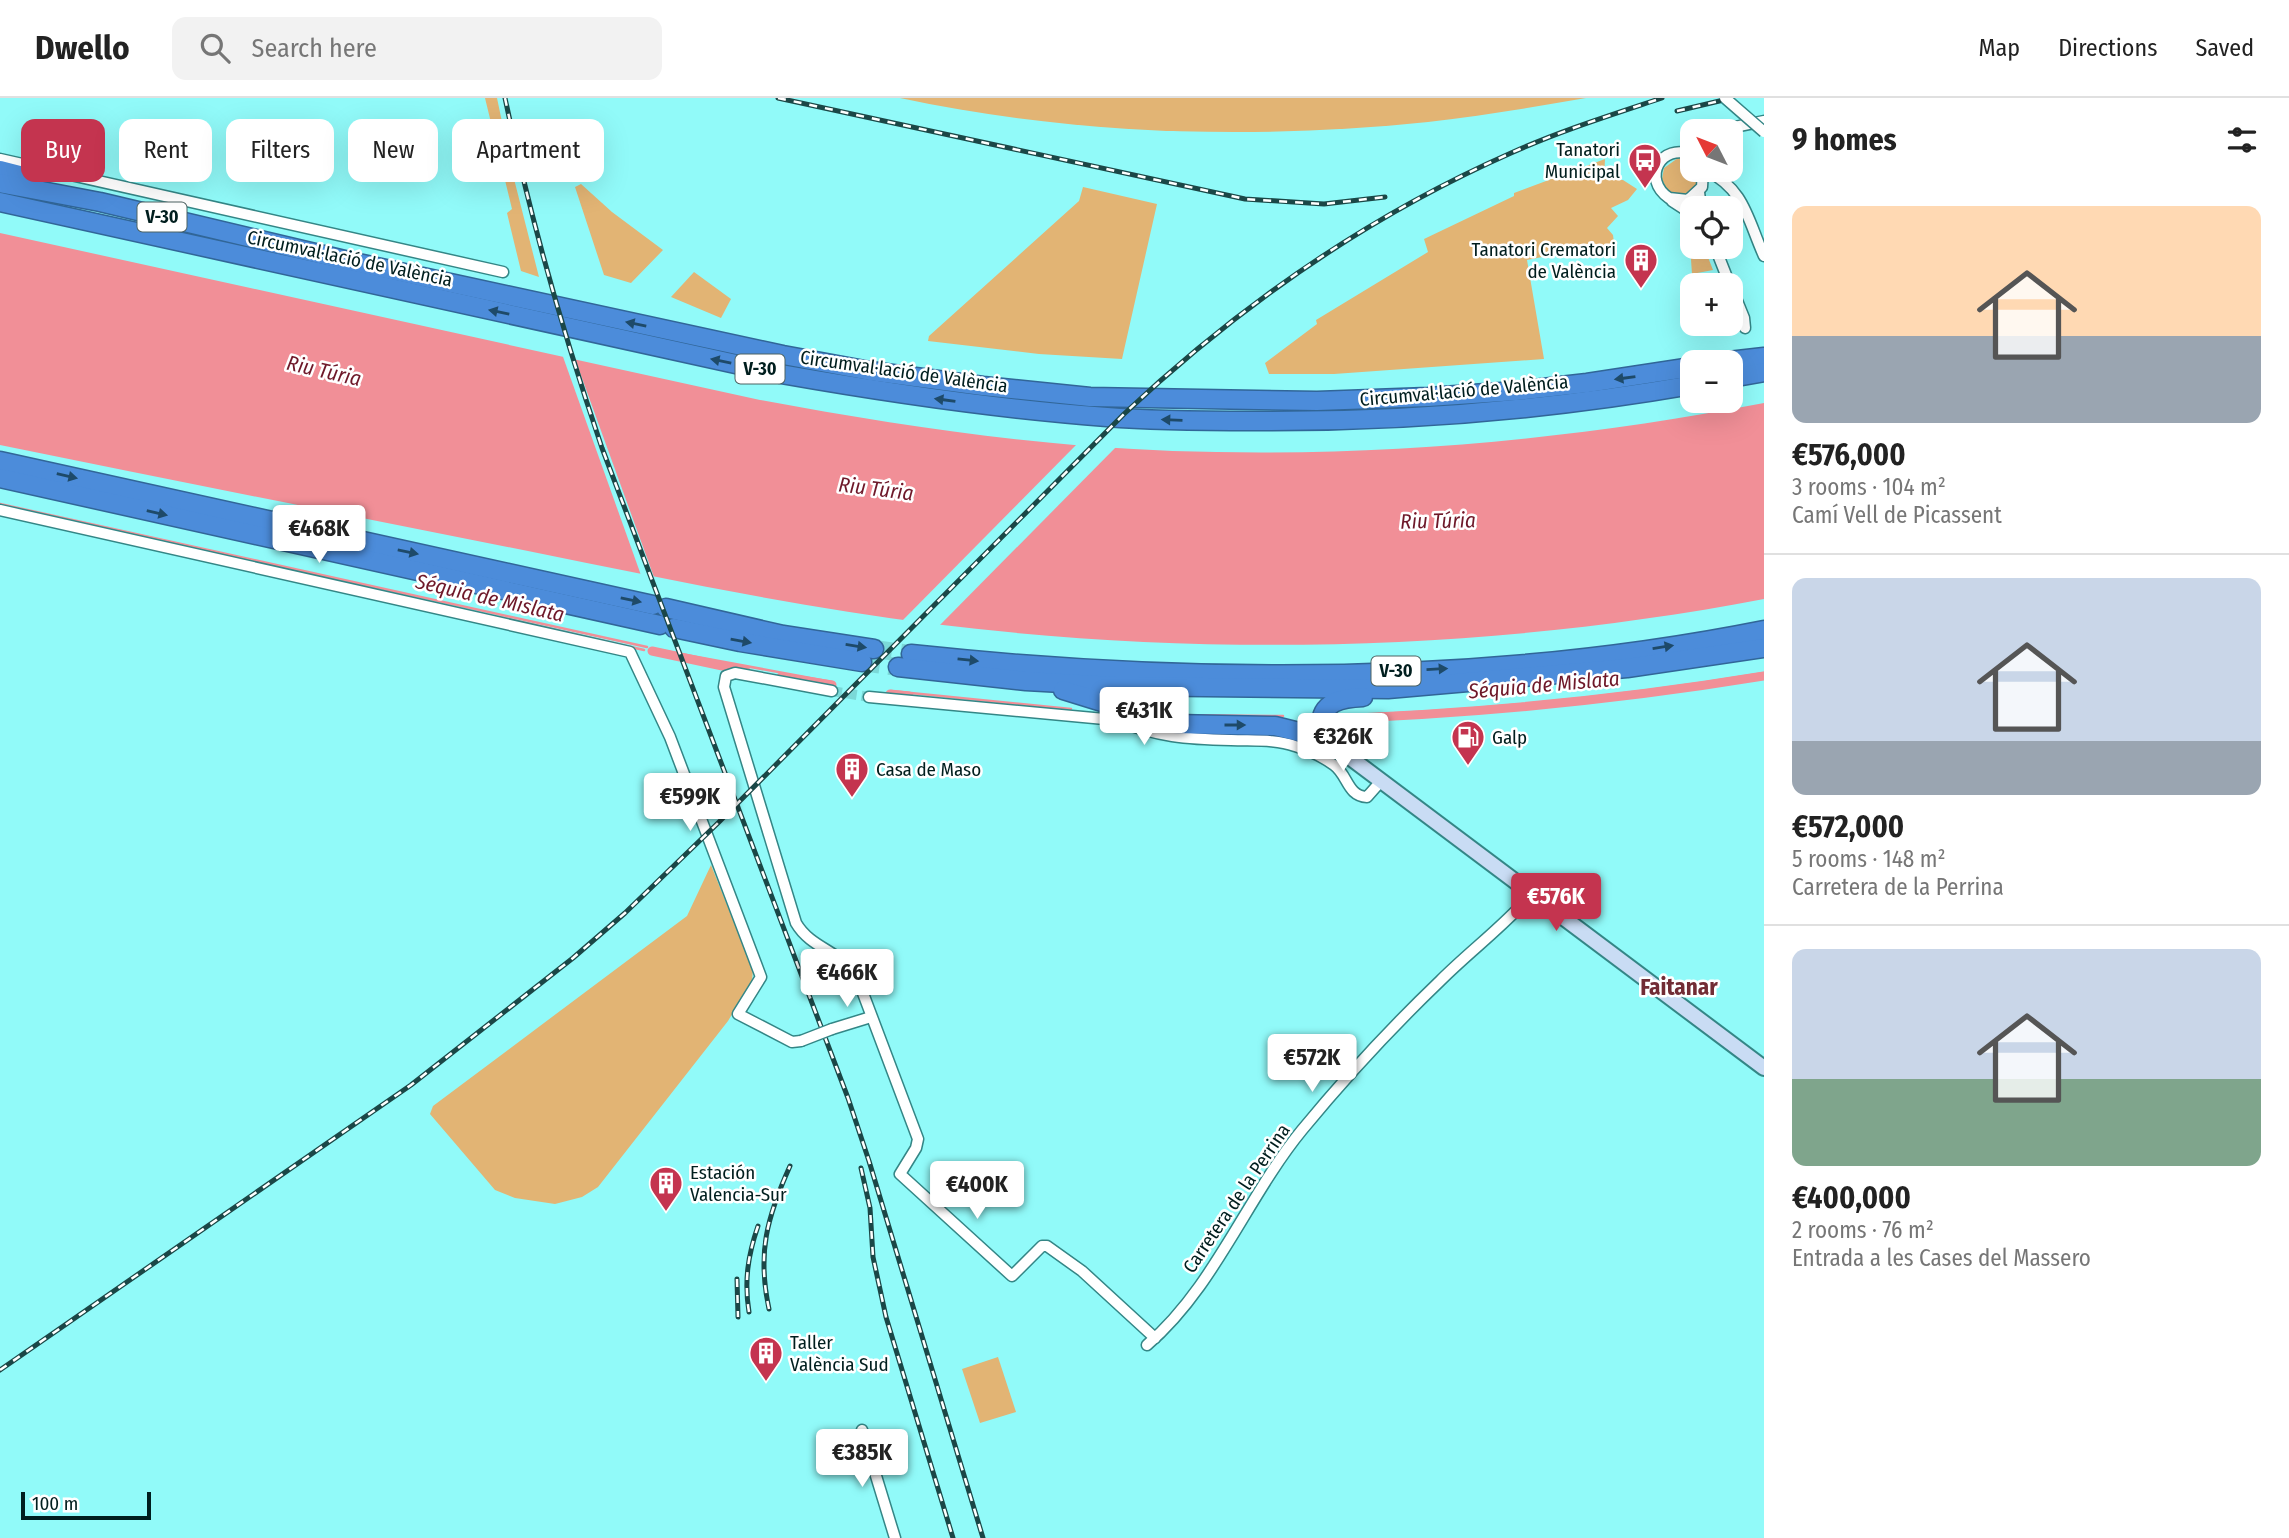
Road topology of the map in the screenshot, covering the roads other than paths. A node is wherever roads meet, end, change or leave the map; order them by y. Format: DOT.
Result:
graph roads {
  1 [pos="1725,98"];
  2 [pos="1764,121"];
  3 [pos="1743,125"];
  4 [pos="1764,132"];
  5 [pos="1680,153"];
  6 [pos="0,159"];
  7 [pos="0,170"];
  8 [pos="1702,182"];
  9 [pos="1725,182"];
  10 [pos="0,183"];
  11 [pos="1730,185"];
  12 [pos="1700,190"];
  13 [pos="1700,196"];
  14 [pos="1669,198"];
  15 [pos="0,202"];
  16 [pos="100,202"];
  17 [pos="1680,206"];
  18 [pos="1764,256"];
  19 [pos="503,272"];
  20 [pos="1743,316"];
  21 [pos="1745,328"];
  22 [pos="1764,349"];
  23 [pos="1764,357"];
  24 [pos="1743,358"];
  25 [pos="1743,358"];
  26 [pos="1680,369"];
  27 [pos="1764,372"];
  28 [pos="1743,376"];
  29 [pos="1680,386"];
  30 [pos="1090,397"];
  31 [pos="1533,407"];
  32 [pos="0,461"];
  33 [pos="0,478"];
  34 [pos="0,488"];
  35 [pos="43,488"];
  36 [pos="0,510"];
  37 [pos="663,617"];
  38 [pos="1764,631"];
  39 [pos="1764,648"];
  40 [pos="868,655"];
  41 [pos="905,660"];
  42 [pos="1026,674"];
  43 [pos="1388,689"];
  44 [pos="832,691"];
  45 [pos="869,697"];
  46 [pos="1332,744"];
  47 [pos="1382,780"];
  48 [pos="1532,894"];
  49 [pos="871,1017"];
  50 [pos="1764,1068"];
  51 [pos="862,1430"];
  52 [pos="895,1538"];
  1 -- 4 [label="street, bridge"];
  2 -- 3 [label="street"];
  5 -- 14 [label="street"];
  6 -- 19 [label="street"];
  7 -- 16 [label="highway"];
  8 -- 12 [label="street"];
  9 -- 11 [label="street"];
  10 -- 16 [label="highway, Circumval·lació de València / V-30"];
  11 -- 12 [label="street"];
  11 -- 18 [label="street"];
  12 -- 13 [label="street"];
  12 -- 14 [label="street"];
  14 -- 17 [label="street"];
  31 -- 15 [label="highway, Circumval·lació de València / V-30, one-way"];
  30 -- 16 [label="highway, Circumval·lació de València / V-30, one-way"];
  20 -- 21 [label="street"];
  22 -- 24 [label="highway"];
  23 -- 25 [label="highway"];
  26 -- 30 [label="highway, Circumval·lació de València / V-30, one-way"];
  27 -- 28 [label="highway"];
  29 -- 31 [label="highway, Circumval·lació de València / V-30"];
  30 -- 31 [label="highway"];
  32 -- 37 [label="highway, one-way"];
  33 -- 35 [label="highway"];
  34 -- 35 [label="highway"];
  35 -- 37 [label="highway, one-way"];
  36 -- 49 [label="street, bridge"];
  37 -- 40 [label="highway, one-way"];
  42 -- 38 [label="highway, V-30, one-way"];
  39 -- 43 [label="highway, V-30"];
  41 -- 42 [label="highway, V-30, one-way"];
  42 -- 43 [label="highway, V-30"];
  42 -- 46 [label="highway, one-way"];
  43 -- 46 [label="highway"];
  44 -- 49 [label="street"];
  45 -- 47 [label="street"];
  46 -- 47 [label="street"];
  47 -- 48 [label="street"];
  48 -- 49 [label="street, Carretera de la Perrina"];
  48 -- 50 [label="street"];
  51 -- 52 [label="street"];
}
